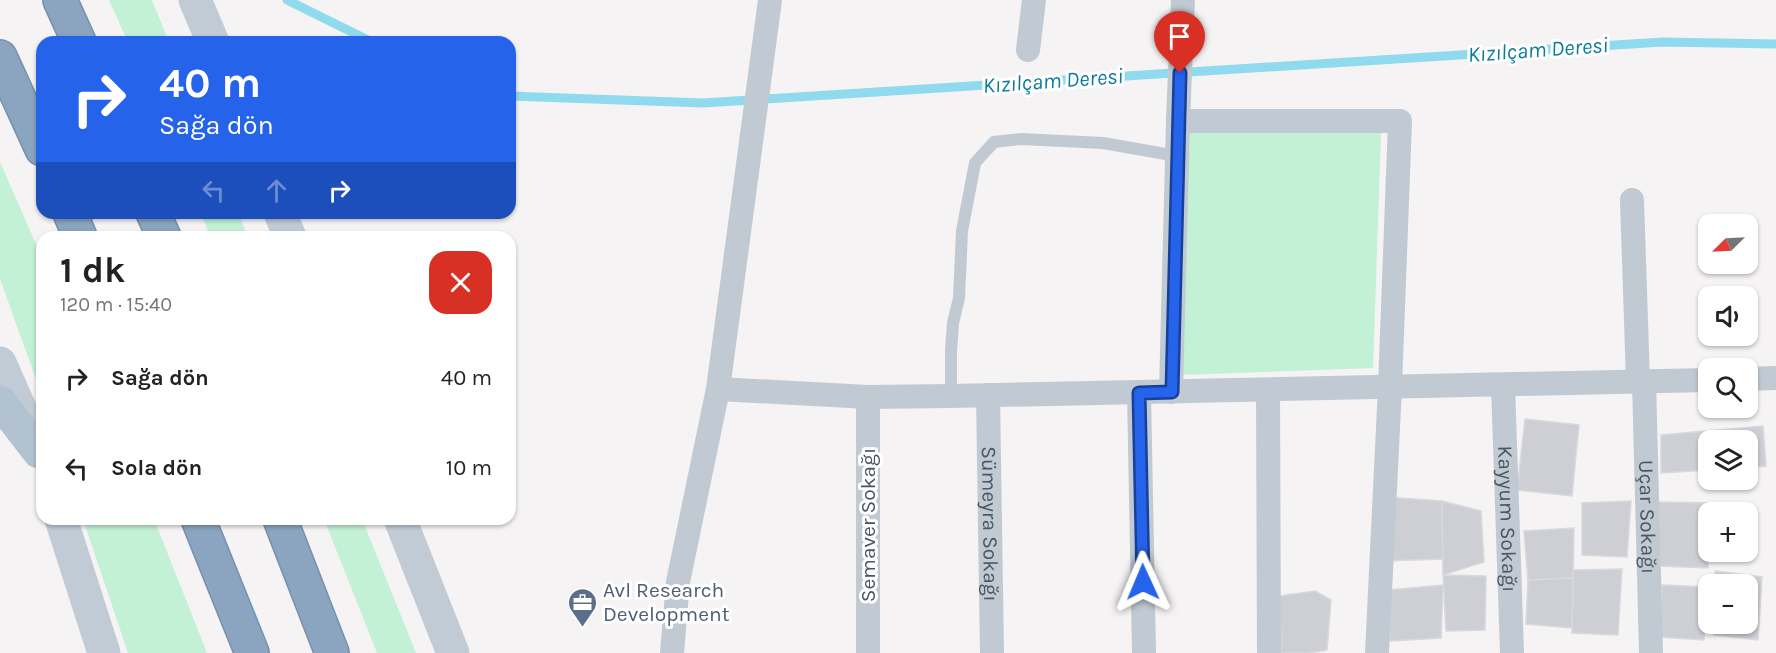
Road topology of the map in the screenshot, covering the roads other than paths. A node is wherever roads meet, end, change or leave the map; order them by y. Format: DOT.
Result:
graph roads {
  1 [pos="60,0"];
  2 [pos="195,0"];
  3 [pos="770,0"];
  4 [pos="1034,0"];
  5 [pos="1183,0"];
  6 [pos="76,36"];
  7 [pos="210,36"];
  8 [pos="1028,50"];
  9 [pos="0,57"];
  10 [pos="1178,121"];
  11 [pos="36,136"];
  12 [pos="1177,156"];
  13 [pos="1632,200"];
  14 [pos="0,363"];
  15 [pos="1776,378"];
  16 [pos="1758,379"];
  17 [pos="1698,380"];
  18 [pos="1641,381"];
  19 [pos="1503,385"];
  20 [pos="1390,387"];
  21 [pos="718,389"];
  22 [pos="1268,390"];
  23 [pos="1172,392"];
  24 [pos="1139,393"];
  25 [pos="951,396"];
  26 [pos="988,396"];
  27 [pos="868,397"];
  28 [pos="0,402"];
  29 [pos="36,447"];
  30 [pos="36,451"];
  31 [pos="63,525"];
  32 [pos="200,525"];
  33 [pos="282,525"];
  34 [pos="402,525"];
  35 [pos="104,653"];
  36 [pos="252,653"];
  37 [pos="332,653"];
  38 [pos="453,653"];
  39 [pos="672,653"];
  40 [pos="868,653"];
  41 [pos="992,653"];
  42 [pos="1144,653"];
  43 [pos="1269,653"];
  44 [pos="1377,653"];
  45 [pos="1512,653"];
  46 [pos="1651,653"];
  1 -- 6 [label="highway"];
  2 -- 7 [label="main road"];
  3 -- 21 [label="street"];
  4 -- 8 [label="street"];
  5 -- 10 [label="street"];
  9 -- 11 [label="highway"];
  10 -- 12 [label="street"];
  10 -- 20 [label="street"];
  12 -- 23 [label="street"];
  12 -- 25 [label="lane"];
  13 -- 18 [label="street, Uçar Sokağı"];
  14 -- 29 [label="main road"];
  15 -- 16 [label="street"];
  17 -- 18 [label="street"];
  18 -- 19 [label="street"];
  18 -- 46 [label="street, Uçar Sokağı"];
  19 -- 20 [label="street"];
  19 -- 45 [label="street, Kayyum Sokağı"];
  20 -- 22 [label="street"];
  20 -- 44 [label="street"];
  21 -- 27 [label="street"];
  21 -- 39 [label="street"];
  22 -- 23 [label="street"];
  22 -- 43 [label="street"];
  23 -- 24 [label="street"];
  24 -- 26 [label="street"];
  24 -- 42 [label="street"];
  25 -- 26 [label="street"];
  25 -- 27 [label="street"];
  26 -- 41 [label="street, Sümeyra Sokağı"];
  27 -- 40 [label="street, Semaver Sokağı"];
  28 -- 30 [label="main road"];
  31 -- 35 [label="main road"];
  32 -- 36 [label="highway"];
  33 -- 37 [label="highway"];
  34 -- 38 [label="main road"];
}
